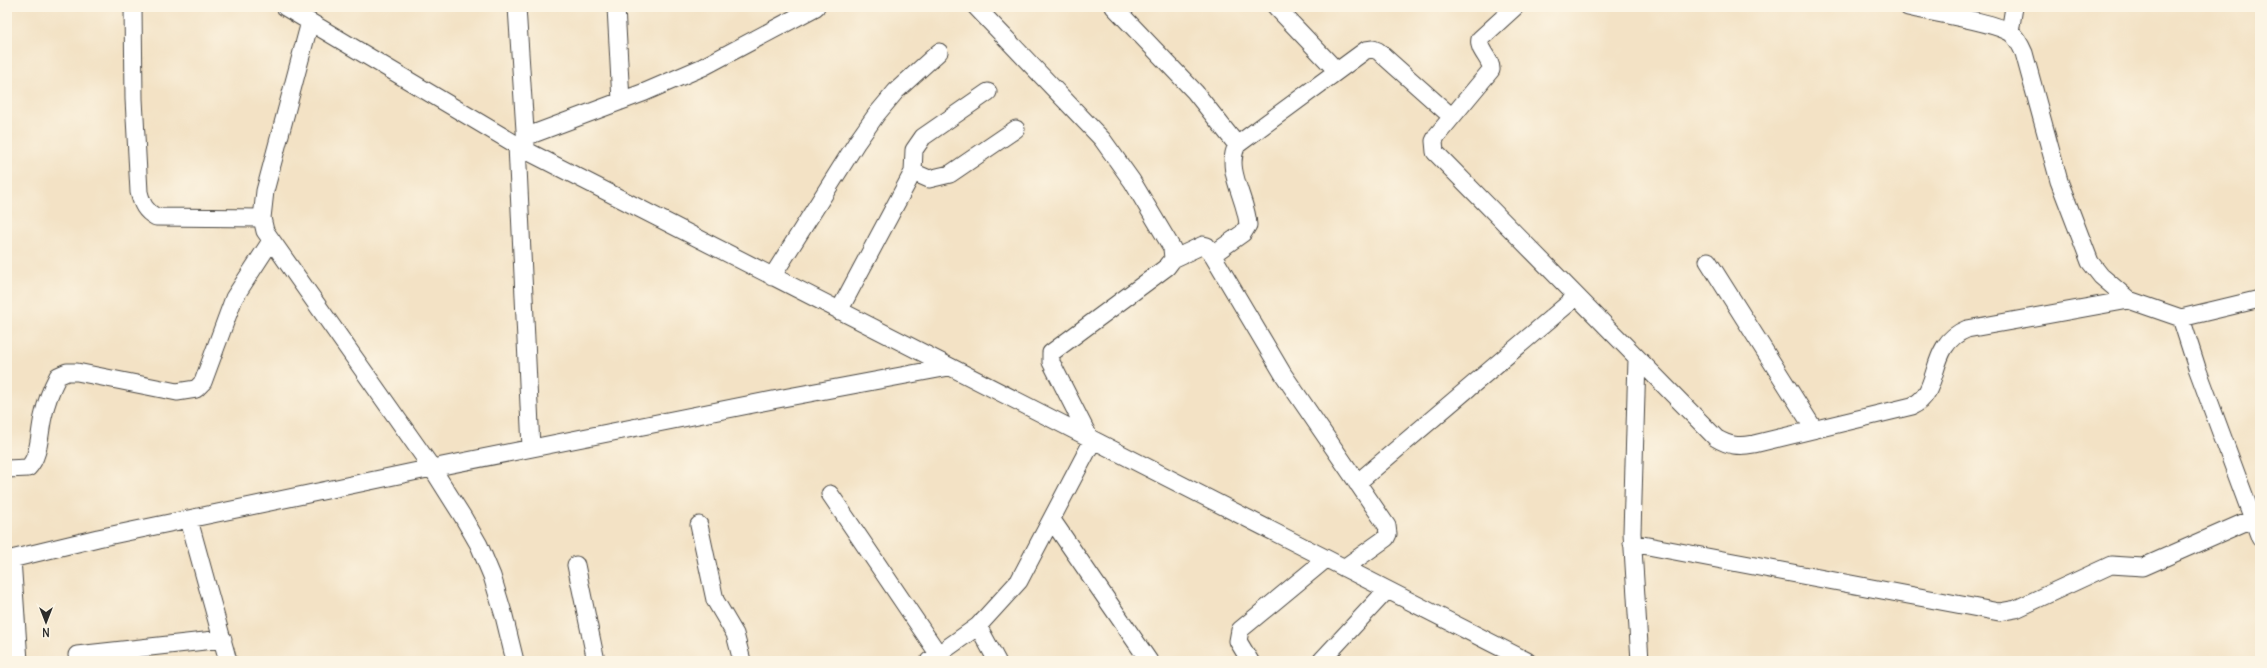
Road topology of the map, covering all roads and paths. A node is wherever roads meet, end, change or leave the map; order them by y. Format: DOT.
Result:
graph roads {
  1 [pos="133,7"];
  2 [pos="285,7"];
  3 [pos="517,7"];
  4 [pos="616,7"];
  5 [pos="976,7"];
  6 [pos="1114,7"];
  7 [pos="1276,7"];
  8 [pos="1514,7"];
  9 [pos="1908,7"];
  10 [pos="2014,7"];
  11 [pos="806,9"];
  12 [pos="310,22"];
  13 [pos="2010,32"];
  14 [pos="939,52"];
  15 [pos="1337,71"];
  16 [pos="988,92"];
  17 [pos="621,102"];
  18 [pos="1452,117"];
  19 [pos="1016,129"];
  20 [pos="523,144"];
  21 [pos="1237,145"];
  22 [pos="913,172"];
  23 [pos="262,218"];
  24 [pos="271,241"];
  25 [pos="1212,255"];
  26 [pos="1173,260"];
  27 [pos="1708,261"];
  28 [pos="772,277"];
  29 [pos="1576,297"];
  30 [pos="2260,298"];
  31 [pos="2129,300"];
  32 [pos="839,311"];
  33 [pos="2181,318"];
  34 [pos="1638,359"];
  35 [pos="949,367"];
  36 [pos="1814,430"];
  37 [pos="1092,440"];
  38 [pos="532,448"];
  39 [pos="432,468"];
  40 [pos="7,469"];
  41 [pos="1357,483"];
  42 [pos="830,494"];
  43 [pos="2252,519"];
  44 [pos="189,520"];
  45 [pos="1052,520"];
  46 [pos="699,525"];
  47 [pos="2260,538"];
  48 [pos="1632,543"];
  49 [pos="1326,559"];
  50 [pos="9,560"];
  51 [pos="576,565"];
  52 [pos="1344,568"];
  53 [pos="1386,590"];
  54 [pos="978,626"];
  55 [pos="223,639"];
  56 [pos="77,655"];
  57 [pos="934,658"];
  58 [pos="18,661"];
  59 [pos="228,661"];
  60 [pos="515,661"];
  61 [pos="596,661"];
  62 [pos="742,661"];
  63 [pos="997,661"];
  64 [pos="1149,661"];
  65 [pos="1250,661"];
  66 [pos="1321,661"];
  67 [pos="1527,661"];
  68 [pos="1640,661"];
  1 -- 23 [label="street"];
  2 -- 12 [label="street"];
  3 -- 20 [label="street"];
  4 -- 17 [label="street"];
  5 -- 26 [label="street"];
  6 -- 21 [label="street"];
  7 -- 15 [label="street"];
  8 -- 18 [label="street"];
  9 -- 13 [label="street"];
  10 -- 13 [label="street"];
  11 -- 17 [label="street"];
  12 -- 20 [label="street"];
  12 -- 23 [label="street"];
  13 -- 31 [label="street"];
  14 -- 28 [label="street"];
  15 -- 18 [label="street"];
  15 -- 21 [label="street"];
  16 -- 22 [label="street"];
  17 -- 20 [label="street"];
  18 -- 29 [label="street"];
  19 -- 22 [label="street"];
  20 -- 28 [label="street"];
  20 -- 38 [label="street"];
  21 -- 25 [label="street"];
  22 -- 32 [label="street"];
  23 -- 24 [label="street"];
  24 -- 39 [label="street"];
  24 -- 40 [label="street"];
  25 -- 26 [label="street"];
  25 -- 41 [label="street"];
  26 -- 37 [label="street"];
  27 -- 36 [label="street"];
  28 -- 32 [label="street"];
  29 -- 34 [label="street"];
  29 -- 41 [label="street"];
  30 -- 33 [label="street"];
  31 -- 33 [label="street"];
  31 -- 36 [label="street"];
  32 -- 35 [label="street"];
  33 -- 43 [label="street"];
  34 -- 36 [label="street"];
  34 -- 48 [label="street"];
  35 -- 37 [label="street"];
  35 -- 38 [label="street"];
  37 -- 45 [label="street"];
  37 -- 49 [label="street"];
  38 -- 39 [label="street"];
  39 -- 44 [label="street"];
  39 -- 60 [label="street"];
  41 -- 52 [label="street"];
  42 -- 57 [label="street"];
  43 -- 47 [label="street"];
  43 -- 48 [label="street"];
  44 -- 50 [label="street"];
  44 -- 55 [label="street"];
  45 -- 54 [label="street"];
  45 -- 64 [label="street"];
  46 -- 62 [label="street"];
  48 -- 68 [label="street"];
  49 -- 52 [label="street"];
  49 -- 65 [label="street"];
  50 -- 58 [label="street"];
  51 -- 61 [label="street"];
  52 -- 53 [label="street"];
  53 -- 66 [label="street"];
  53 -- 67 [label="street"];
  54 -- 57 [label="street"];
  54 -- 63 [label="street"];
  55 -- 56 [label="street"];
  55 -- 59 [label="street"];
}
